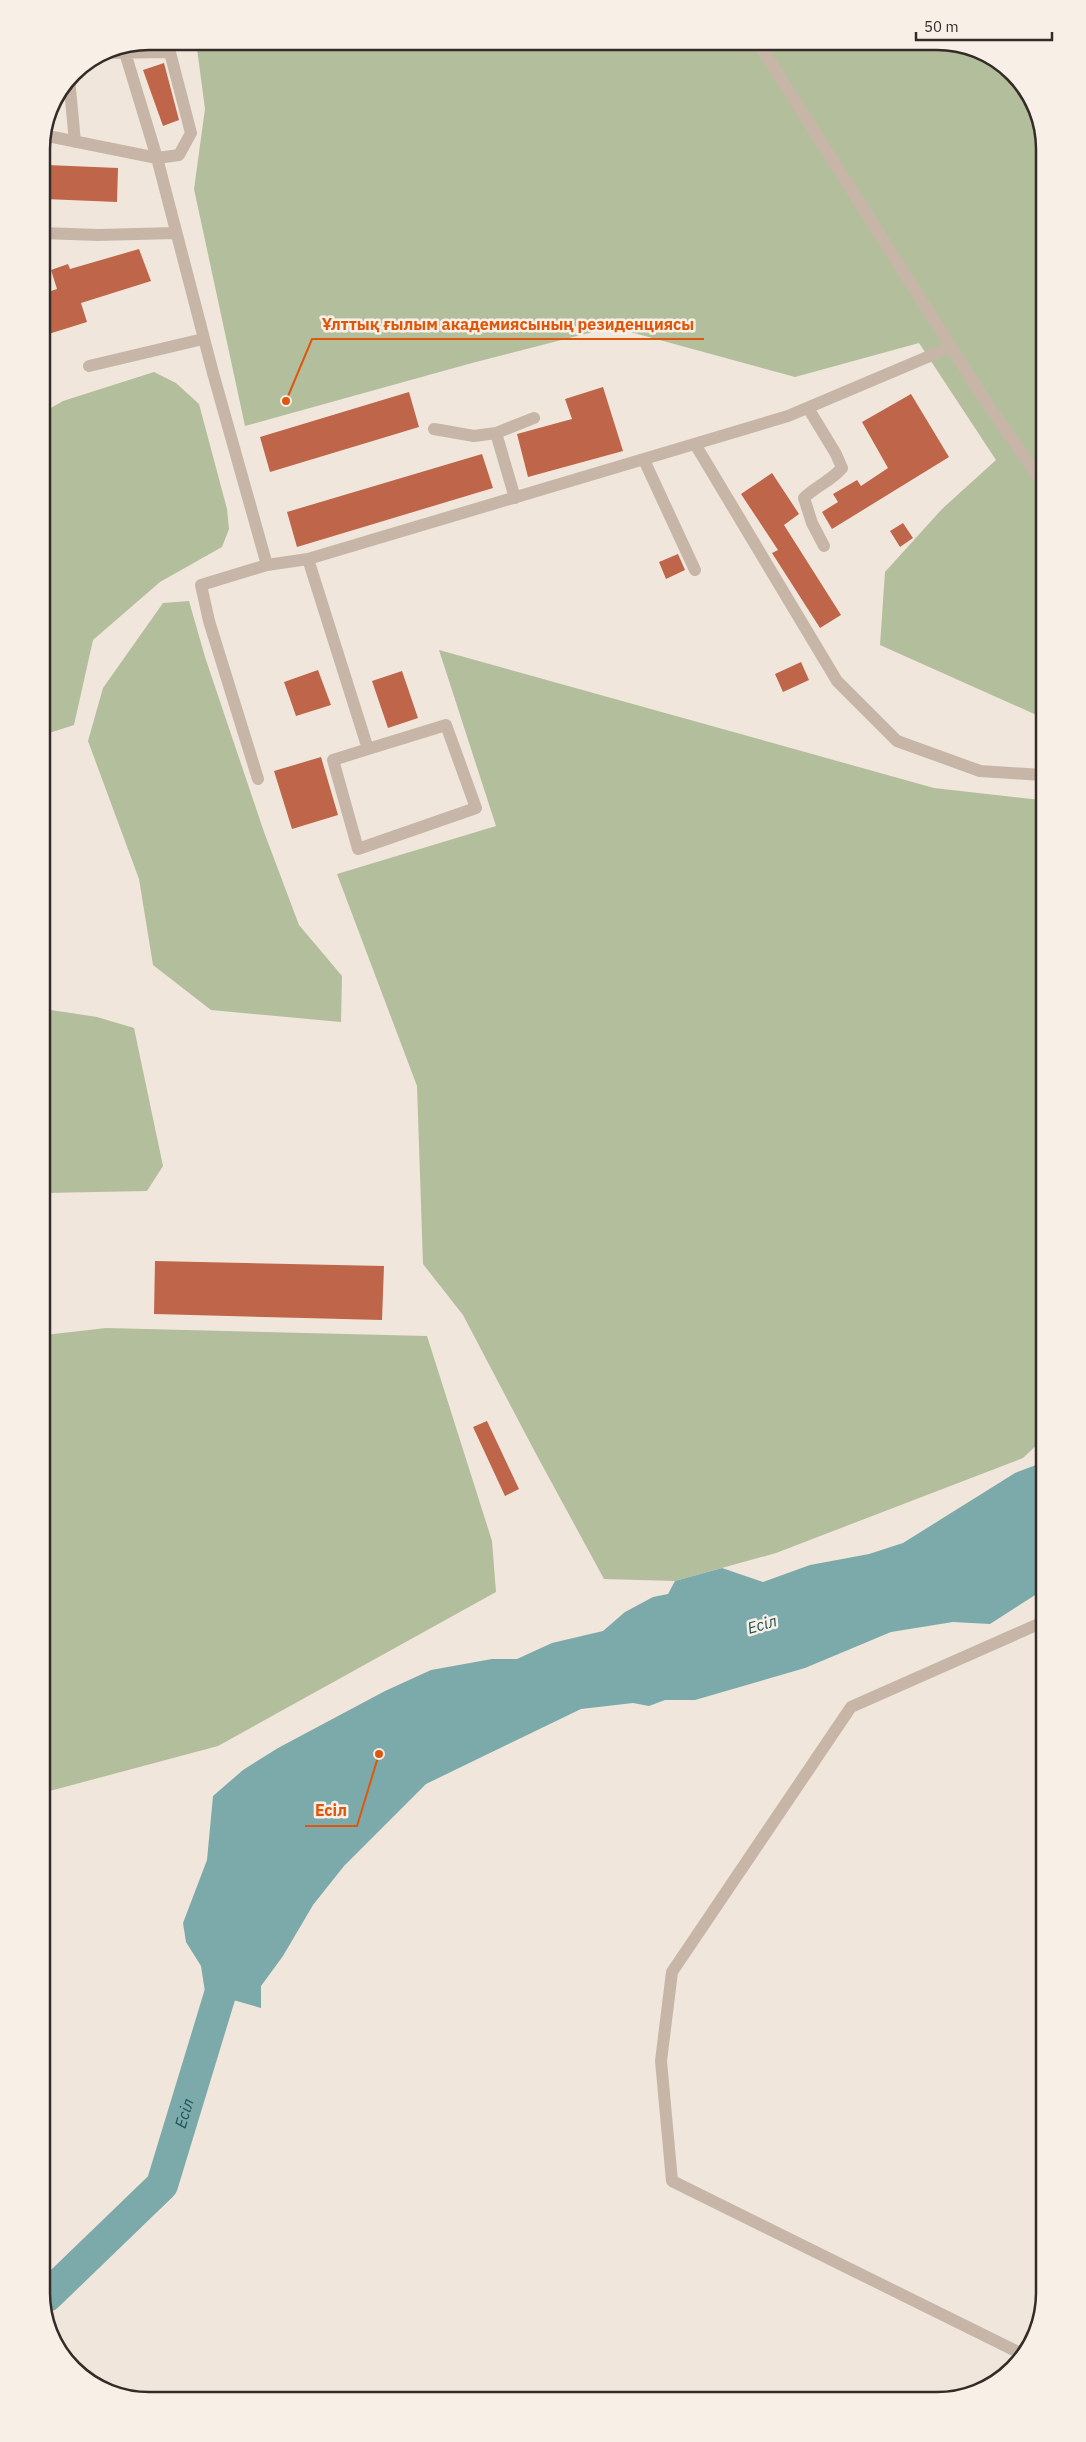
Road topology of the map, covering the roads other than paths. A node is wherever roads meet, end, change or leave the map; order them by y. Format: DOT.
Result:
graph roads {
  1 [pos="169,50"];
  2 [pos="762,50"];
  3 [pos="125,53"];
  4 [pos="70,89"];
  5 [pos="51,137"];
  6 [pos="75,142"];
  7 [pos="157,158"];
  8 [pos="50,232"];
  9 [pos="175,232"];
  10 [pos="204,339"];
  11 [pos="951,347"];
  12 [pos="89,366"];
  13 [pos="808,408"];
  14 [pos="534,418"];
  15 [pos="434,429"];
  16 [pos="496,433"];
  17 [pos="695,444"];
  18 [pos="644,460"];
  19 [pos="1036,473"];
  20 [pos="515,498"];
  21 [pos="824,546"];
  22 [pos="308,559"];
  23 [pos="266,565"];
  24 [pos="695,570"];
  25 [pos="368,749"];
  26 [pos="1036,775"];
  27 [pos="258,780"];
  28 [pos="1036,1625"];
  29 [pos="1017,2352"];
  1 -- 7 [label="street"];
  2 -- 11 [label="street"];
  3 -- 7 [label="street"];
  4 -- 6 [label="street"];
  5 -- 6 [label="street"];
  6 -- 7 [label="street"];
  7 -- 9 [label="street"];
  8 -- 9 [label="street"];
  9 -- 10 [label="street"];
  10 -- 12 [label="street"];
  10 -- 23 [label="street"];
  11 -- 13 [label="street"];
  11 -- 19 [label="street"];
  13 -- 17 [label="street"];
  13 -- 21 [label="street"];
  14 -- 16 [label="street"];
  15 -- 16 [label="street"];
  16 -- 20 [label="street"];
  17 -- 18 [label="street"];
  17 -- 26 [label="street"];
  18 -- 20 [label="street"];
  18 -- 24 [label="street"];
  20 -- 22 [label="street"];
  22 -- 23 [label="street"];
  22 -- 25 [label="street"];
  23 -- 27 [label="street"];
  25 -- 25 [label="street"];
  28 -- 29 [label="street"];
}
